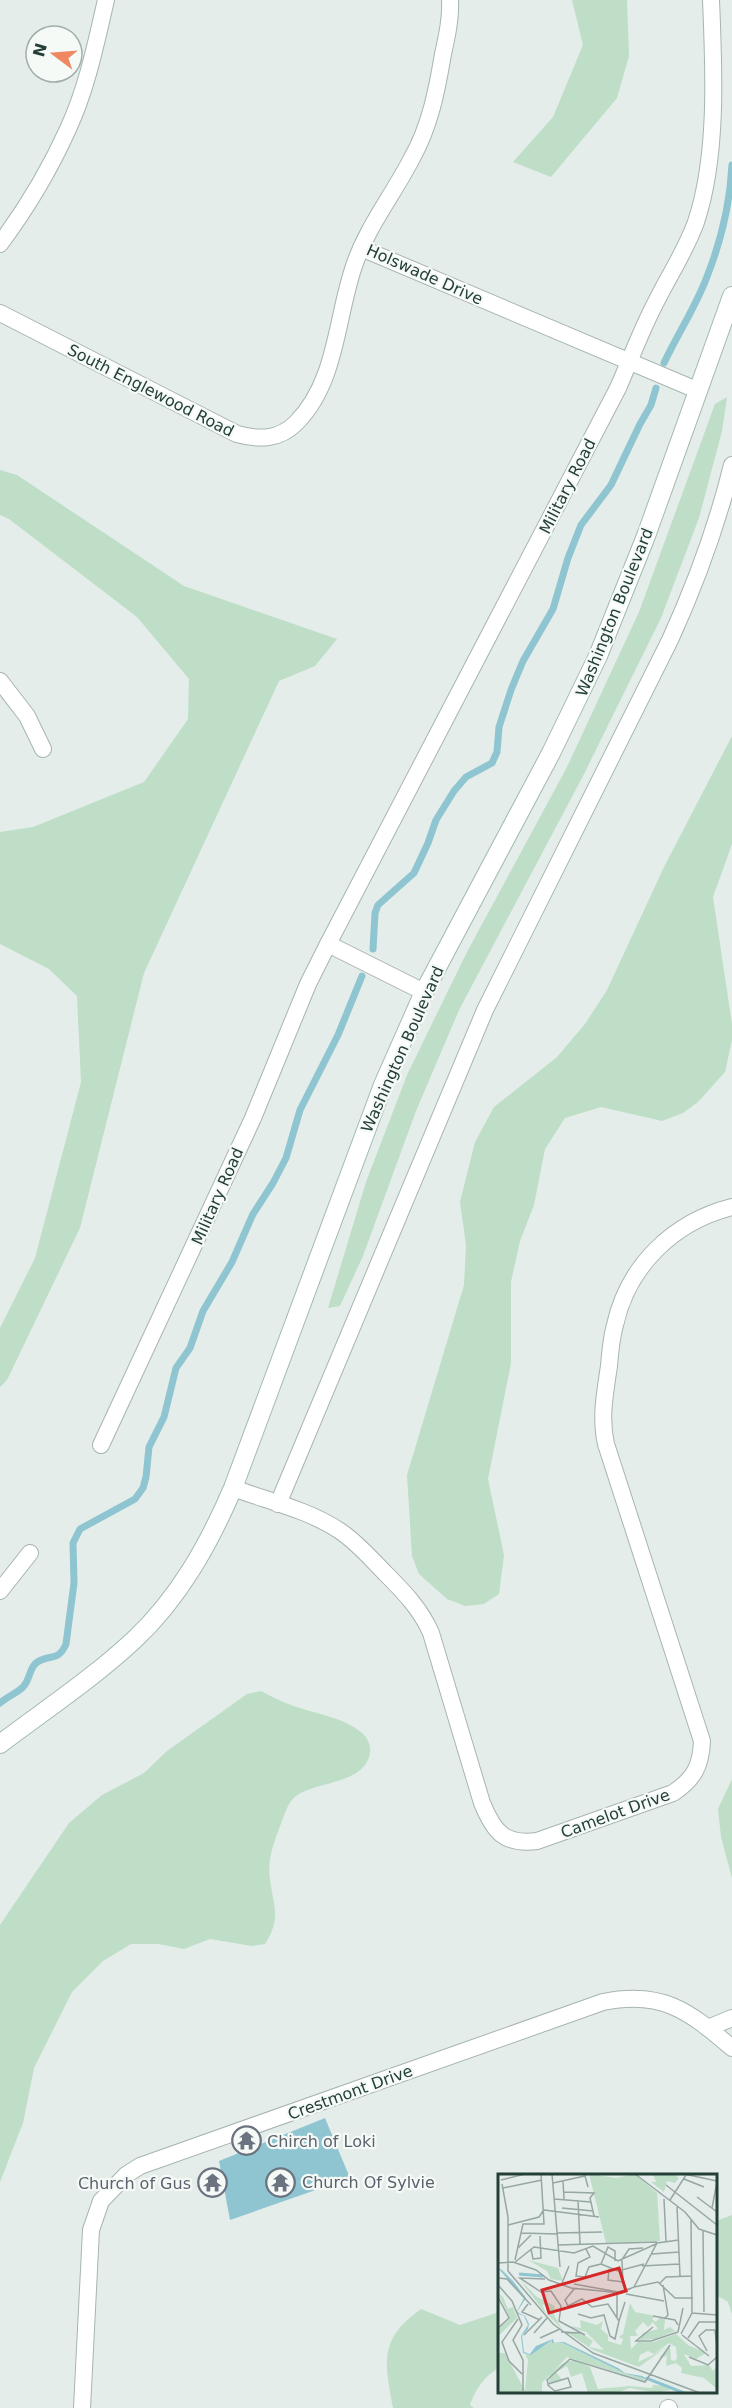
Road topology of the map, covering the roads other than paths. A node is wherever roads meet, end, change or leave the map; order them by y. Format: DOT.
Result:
graph roads {
  1 [pos="106,0"];
  2 [pos="450,0"];
  3 [pos="711,0"];
  4 [pos="0,244"];
  5 [pos="361,248"];
  6 [pos="732,296"];
  7 [pos="0,313"];
  8 [pos="629,362"];
  9 [pos="699,391"];
  10 [pos="732,465"];
  11 [pos="0,681"];
  12 [pos="43,749"];
  13 [pos="328,944"];
  14 [pos="424,992"];
  15 [pos="732,1207"];
  16 [pos="101,1445"];
  17 [pos="233,1488"];
  18 [pos="278,1504"];
  19 [pos="30,1552"];
  20 [pos="0,1591"];
  21 [pos="0,1744"];
  22 [pos="732,2018"];
  23 [pos="708,2028"];
  24 [pos="732,2048"];
  25 [pos="82,2408"];
  1 -- 4 [label="street"];
  2 -- 5 [label="street, Holswade Drive"];
  3 -- 8 [label="street, Military Road"];
  5 -- 7 [label="street, South Englewood Road"];
  5 -- 8 [label="street, Holswade Drive"];
  6 -- 9 [label="street, Washington Boulevard"];
  8 -- 9 [label="street, Holswade Drive"];
  8 -- 13 [label="street, Military Road"];
  9 -- 14 [label="street, Washington Boulevard"];
  10 -- 18 [label="street"];
  11 -- 12 [label="street"];
  13 -- 14 [label="street"];
  13 -- 16 [label="street, Military Road"];
  14 -- 17 [label="street, Washington Boulevard"];
  15 -- 18 [label="street, Camelot Drive"];
  17 -- 18 [label="street, Camelot Drive"];
  17 -- 21 [label="street, Washington Boulevard"];
  19 -- 20 [label="street"];
  22 -- 23 [label="street"];
  23 -- 24 [label="street, Crestmont Drive"];
  23 -- 25 [label="street, Crestmont Drive"];
}
